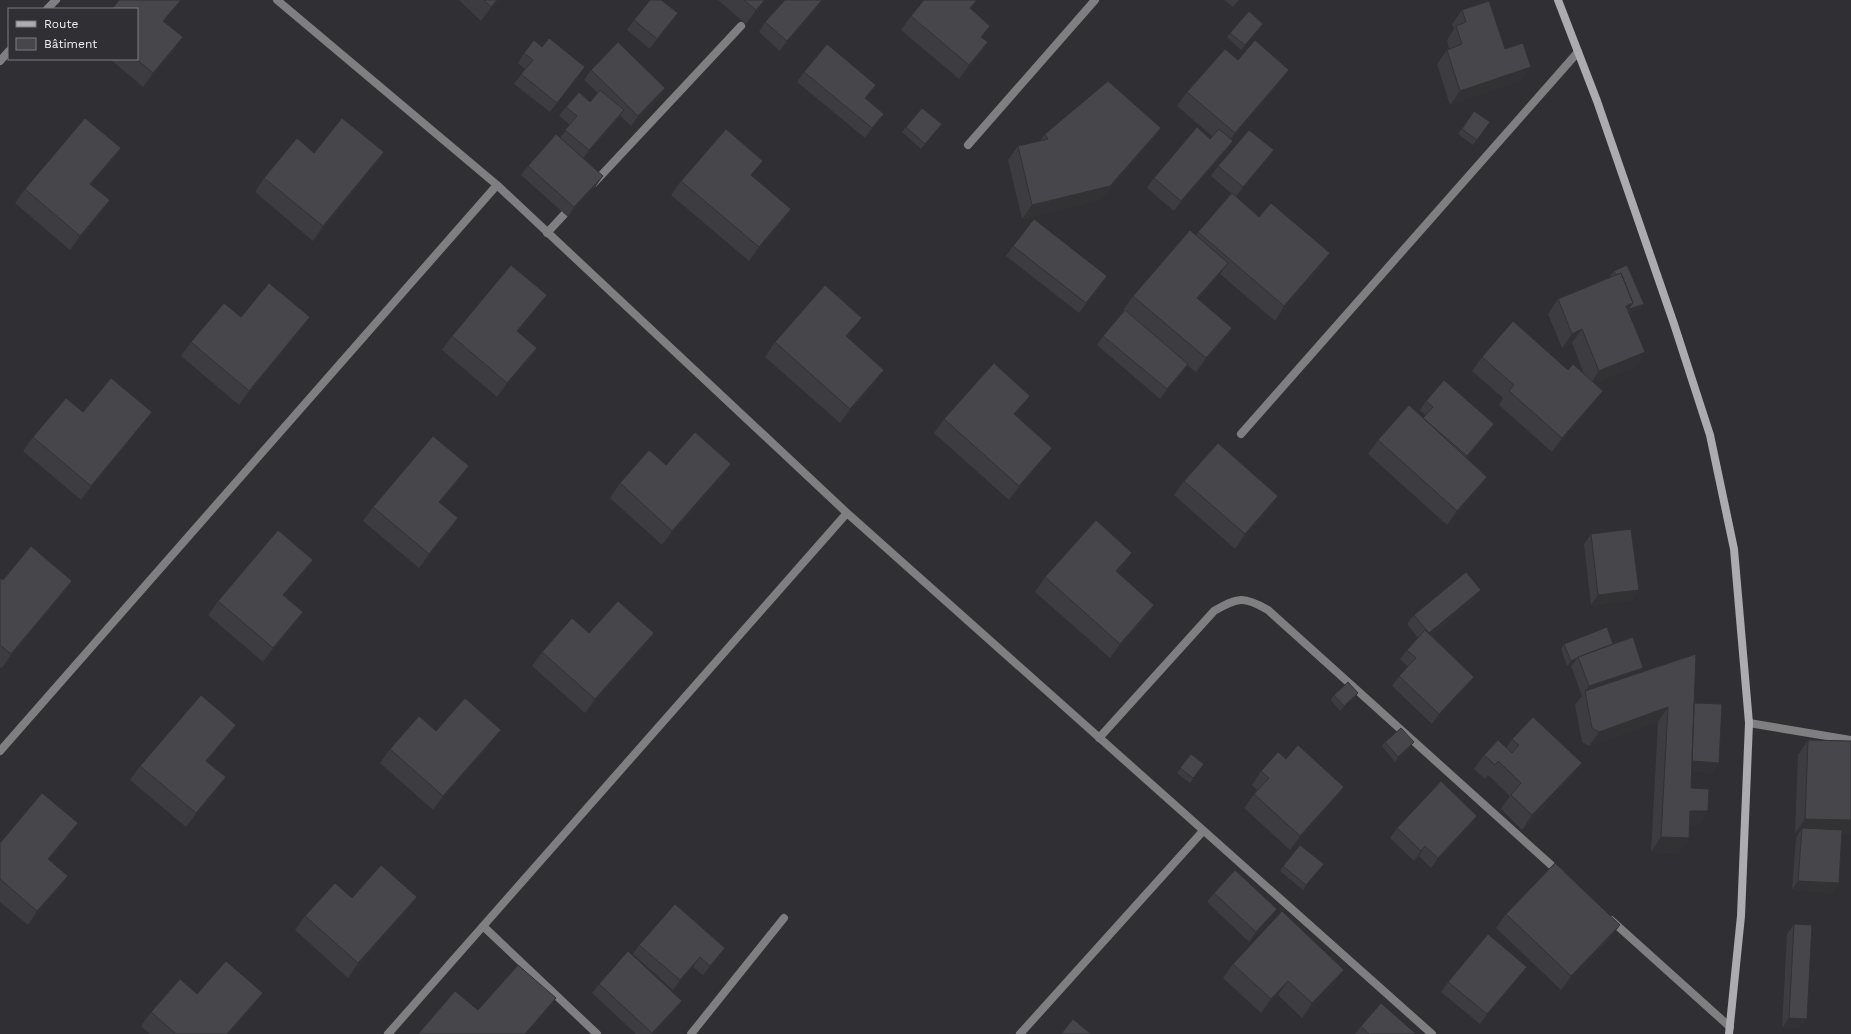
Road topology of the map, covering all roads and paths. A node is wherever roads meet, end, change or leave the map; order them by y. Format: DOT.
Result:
graph roads {
  1 [pos="56,0"];
  2 [pos="277,0"];
  3 [pos="1095,0"];
  4 [pos="1558,0"];
  5 [pos="48,8"];
  6 [pos="741,26"];
  7 [pos="8,52"];
  8 [pos="1578,52"];
  9 [pos="0,61"];
  10 [pos="968,145"];
  11 [pos="497,185"];
  12 [pos="590,187"];
  13 [pos="580,198"];
  14 [pos="547,233"];
  15 [pos="1241,434"];
  16 [pos="847,513"];
  17 [pos="1750,723"];
  18 [pos="1099,738"];
  19 [pos="1851,740"];
  20 [pos="0,751"];
  21 [pos="1204,831"];
  22 [pos="1564,877"];
  23 [pos="1606,915"];
  24 [pos="784,918"];
  25 [pos="483,926"];
  26 [pos="1730,1031"];
  27 [pos="388,1034"];
  28 [pos="597,1034"];
  29 [pos="691,1034"];
  30 [pos="1020,1034"];
  31 [pos="1432,1034"];
  1 -- 5 [label="street"];
  2 -- 11 [label="street"];
  3 -- 10 [label="street"];
  4 -- 8 [label="main road"];
  6 -- 12 [label="street"];
  7 -- 9 [label="street"];
  8 -- 15 [label="street"];
  8 -- 17 [label="main road"];
  11 -- 14 [label="street"];
  11 -- 20 [label="street"];
  13 -- 14 [label="street"];
  14 -- 16 [label="street"];
  16 -- 18 [label="street"];
  16 -- 25 [label="street"];
  17 -- 19 [label="street"];
  17 -- 26 [label="main road"];
  18 -- 21 [label="street"];
  18 -- 22 [label="street"];
  21 -- 30 [label="street"];
  21 -- 31 [label="street"];
  23 -- 26 [label="street"];
  24 -- 29 [label="street"];
  25 -- 27 [label="street"];
  25 -- 28 [label="street"];
}
